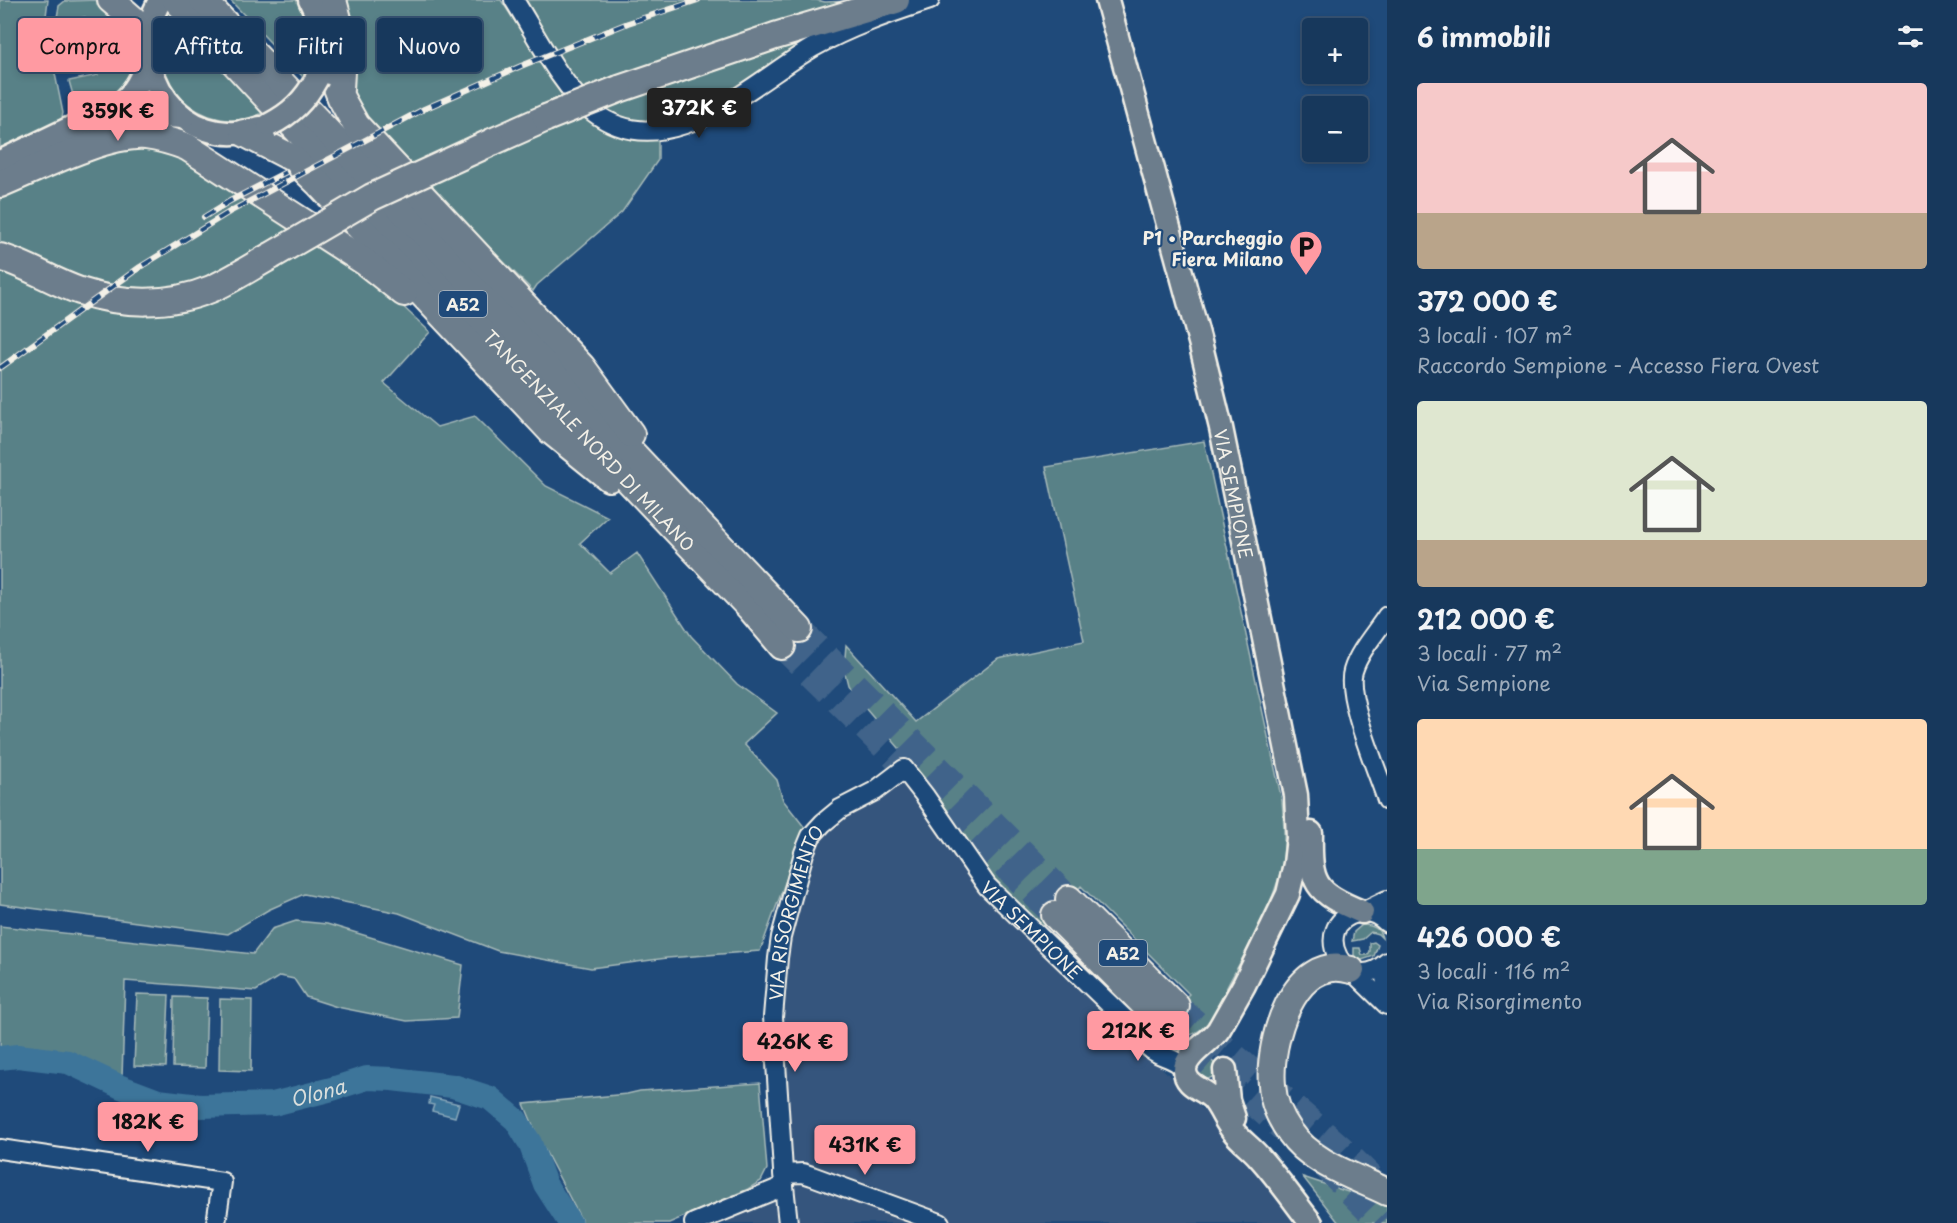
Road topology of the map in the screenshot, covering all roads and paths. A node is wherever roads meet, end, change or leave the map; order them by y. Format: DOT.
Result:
graph roads {
  1 [pos="111,0"];
  2 [pos="202,0"];
  3 [pos="514,0"];
  4 [pos="896,0"];
  5 [pos="930,0"];
  6 [pos="1107,0"];
  7 [pos="165,1"];
  8 [pos="318,2"];
  9 [pos="320,18"];
  10 [pos="148,50"];
  11 [pos="318,72"];
  12 [pos="331,72"];
  13 [pos="341,98"];
  14 [pos="183,117"];
  15 [pos="244,133"];
  16 [pos="50,151"];
  17 [pos="0,162"];
  18 [pos="0,174"];
  19 [pos="0,183"];
  20 [pos="0,257"];
  21 [pos="536,416"];
  22 [pos="723,549"];
  23 [pos="750,608"];
  24 [pos="1387,616"];
  25 [pos="1284,731"];
  26 [pos="904,769"];
  27 [pos="1387,800"];
  28 [pos="1387,900"];
  29 [pos="1062,907"];
  30 [pos="1362,912"];
  31 [pos="1387,923"];
  32 [pos="1385,964"];
  33 [pos="1351,970"];
  34 [pos="1244,985"];
  35 [pos="1387,989"];
  36 [pos="1387,1005"];
  37 [pos="1169,1014"];
  38 [pos="1193,1065"];
  39 [pos="1224,1066"];
  40 [pos="0,1149"];
  41 [pos="784,1180"];
  42 [pos="1387,1192"];
  43 [pos="216,1223"];
  44 [pos="694,1223"];
  45 [pos="788,1223"];
  46 [pos="940,1223"];
  47 [pos="1311,1223"];
  48 [pos="1326,1223"];
  1 -- 10 [label="highway"];
  2 -- 22 [label="highway, TANGENZIALE NORD DI MILANO / A52"];
  3 -- 5 [label="street"];
  4 -- 20 [label="highway, bridge"];
  6 -- 25 [label="main road, VIA SEMPIONE"];
  7 -- 10 [label="main road"];
  7 -- 23 [label="highway, TANGENZIALE NORD DI MILANO / A52"];
  8 -- 9 [label="main road"];
  8 -- 13 [label="highway"];
  10 -- 14 [label="main road"];
  10 -- 17 [label="main road"];
  11 -- 15 [label="main road, bridge"];
  12 -- 13 [label="highway"];
  13 -- 22 [label="highway"];
  14 -- 15 [label="main road"];
  14 -- 16 [label="main road"];
  15 -- 21 [label="highway"];
  16 -- 18 [label="main road"];
  16 -- 19 [label="main road"];
  19 -- 21 [label="highway"];
  21 -- 23 [label="highway"];
  22 -- 23 [label="highway, TANGENZIALE NORD DI MILANO / A52"];
  24 -- 27 [label="street"];
  25 -- 30 [label="main road"];
  25 -- 34 [label="main road, VIA SEMPIONE"];
  26 -- 38 [label="street, VIA SEMPIONE"];
  26 -- 41 [label="street, VIA RISORGIMENTO"];
  28 -- 30 [label="street"];
  29 -- 37 [label="highway, A52"];
  30 -- 31 [label="street"];
  30 -- 33 [label="street"];
  32 -- 33 [label="street"];
  32 -- 35 [label="street"];
  33 -- 36 [label="street"];
  33 -- 42 [label="highway"];
  34 -- 38 [label="main road, VIA SEMPIONE"];
  34 -- 39 [label="main road, VIA SEMPIONE"];
  38 -- 39 [label="main road"];
  38 -- 39 [label="main road"];
  38 -- 47 [label="main road"];
  39 -- 48 [label="main road, VIA SEMPIONE"];
  40 -- 43 [label="street"];
  41 -- 44 [label="street"];
  41 -- 45 [label="street, VIA RISORGIMENTO"];
  41 -- 46 [label="street"];
}
